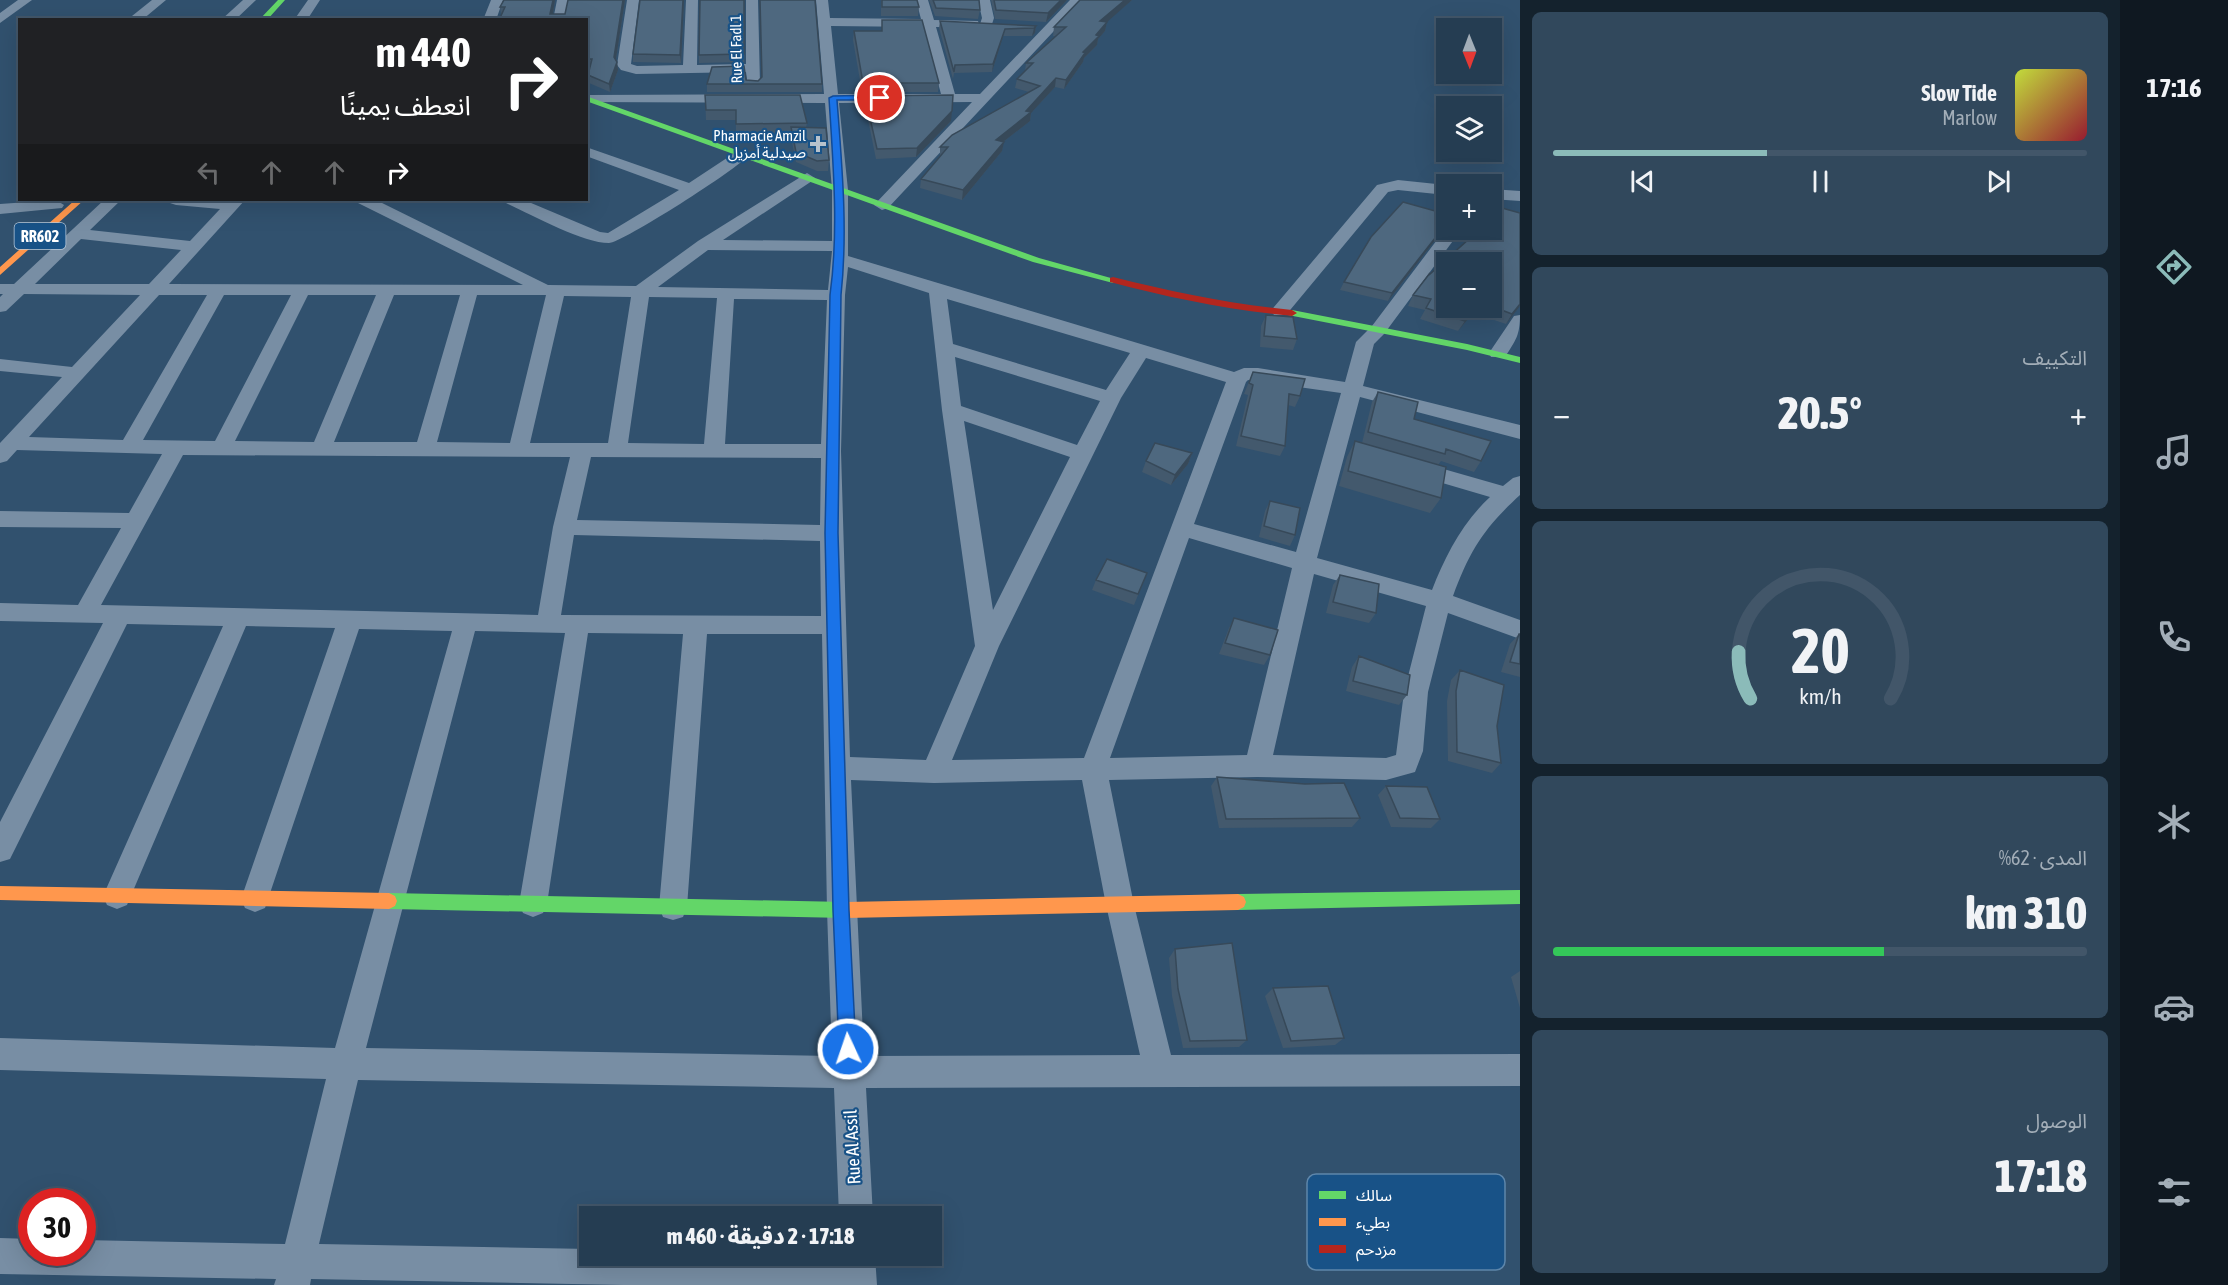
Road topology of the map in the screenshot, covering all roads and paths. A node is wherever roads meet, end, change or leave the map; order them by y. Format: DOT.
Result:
graph roads {
  1 [pos="8,0"];
  2 [pos="26,0"];
  3 [pos="160,0"];
  4 [pos="250,0"];
  5 [pos="282,0"];
  6 [pos="295,0"];
  7 [pos="314,0"];
  8 [pos="497,0"];
  9 [pos="564,0"];
  10 [pos="633,0"];
  11 [pos="692,0"];
  12 [pos="752,0"];
  13 [pos="822,0"];
  14 [pos="922,0"];
  15 [pos="984,0"];
  16 [pos="1077,0"];
  17 [pos="0,6"];
  18 [pos="137,18"];
  19 [pos="229,18"];
  20 [pos="264,18"];
  21 [pos="279,18"];
  22 [pos="301,18"];
  23 [pos="490,18"];
  24 [pos="560,18"];
  25 [pos="0,19"];
  26 [pos="825,22"];
  27 [pos="929,22"];
  28 [pos="0,25"];
  29 [pos="18,25"];
  30 [pos="1028,27"];
  31 [pos="1050,28"];
  32 [pos="690,69"];
  33 [pos="753,69"];
  34 [pos="754,98"];
  35 [pos="833,98"];
  36 [pos="950,98"];
  37 [pos="984,98"];
  38 [pos="588,99"];
  39 [pos="588,152"];
  40 [pos="741,155"];
  41 [pos="807,178"];
  42 [pos="691,189"];
  43 [pos="1436,189"];
  44 [pos="840,190"];
  45 [pos="1502,195"];
  46 [pos="1520,196"];
  47 [pos="79,201"];
  48 [pos="112,201"];
  49 [pos="205,201"];
  50 [pos="366,201"];
  51 [pos="514,201"];
  52 [pos="59,202"];
  53 [pos="234,202"];
  54 [pos="882,206"];
  55 [pos="3,211"];
  56 [pos="77,234"];
  57 [pos="1446,240"];
  58 [pos="704,245"];
  59 [pos="193,246"];
  60 [pos="840,252"];
  61 [pos="0,254"];
  62 [pos="0,272"];
  63 [pos="9,290"];
  64 [pos="152,290"];
  65 [pos="218,290"];
  66 [pos="302,290"];
  67 [pos="387,290"];
  68 [pos="470,290"];
  69 [pos="551,290"];
  70 [pos="937,290"];
  71 [pos="641,291"];
  72 [pos="726,293"];
  73 [pos="836,295"];
  74 [pos="0,307"];
  75 [pos="1280,311"];
  76 [pos="1520,320"];
  77 [pos="1378,330"];
  78 [pos="945,348"];
  79 [pos="1141,351"];
  80 [pos="1498,353"];
  81 [pos="1520,360"];
  82 [pos="0,365"];
  83 [pos="76,373"];
  84 [pos="1237,379"];
  85 [pos="1352,388"];
  86 [pos="1112,398"];
  87 [pos="952,410"];
  88 [pos="1520,432"];
  89 [pos="7,443"];
  90 [pos="1338,446"];
  91 [pos="129,447"];
  92 [pos="176,448"];
  93 [pos="222,448"];
  94 [pos="321,449"];
  95 [pos="425,450"];
  96 [pos="518,451"];
  97 [pos="582,451"];
  98 [pos="617,451"];
  99 [pos="714,451"];
  100 [pos="831,451"];
  101 [pos="1360,452"];
  102 [pos="1082,454"];
  103 [pos="1394,462"];
  104 [pos="1514,489"];
  105 [pos="0,519"];
  106 [pos="138,521"];
  107 [pos="564,527"];
  108 [pos="1183,529"];
  109 [pos="831,533"];
  110 [pos="1305,562"];
  111 [pos="1441,602"];
  112 [pos="85,614"];
  113 [pos="120,615"];
  114 [pos="3,618"];
  115 [pos="238,618"];
  116 [pos="350,620"];
  117 [pos="466,622"];
  118 [pos="548,624"];
  119 [pos="578,624"];
  120 [pos="696,624"];
  121 [pos="833,625"];
  122 [pos="1520,630"];
  123 [pos="987,645"];
  124 [pos="1257,766"];
  125 [pos="838,768"];
  126 [pos="1093,768"];
  127 [pos="934,771"];
  128 [pos="0,850"];
  129 [pos="0,893"];
  130 [pos="117,896"];
  131 [pos="1520,897"];
  132 [pos="255,898"];
  133 [pos="389,902"];
  134 [pos="533,904"];
  135 [pos="1120,905"];
  136 [pos="674,907"];
  137 [pos="841,910"];
  138 [pos="0,1054"];
  139 [pos="346,1064"];
  140 [pos="1520,1070"];
  141 [pos="1159,1071"];
  142 [pos="849,1072"];
  143 [pos="856,1206"];
  144 [pos="0,1256"];
  145 [pos="858,1266"];
  146 [pos="295,1273"];
  147 [pos="851,1285"];
  148 [pos="859,1285"];
  1 -- 17 [label="street"];
  2 -- 25 [label="street"];
  3 -- 18 [label="street"];
  4 -- 19 [label="street"];
  5 -- 20 [label="main road"];
  6 -- 21 [label="main road"];
  7 -- 22 [label="street"];
  8 -- 23 [label="street"];
  9 -- 24 [label="street"];
  10 -- 32 [label="street"];
  11 -- 32 [label="street"];
  12 -- 33 [label="street, Rue El Fadl 1"];
  13 -- 26 [label="street, Rue Al Assil"];
  14 -- 27 [label="street"];
  15 -- 27 [label="street"];
  16 -- 31 [label="street"];
  26 -- 27 [label="street"];
  26 -- 35 [label="street, Rue Al Assil"];
  27 -- 36 [label="street"];
  28 -- 29 [label="street"];
  30 -- 31 [label="street"];
  31 -- 37 [label="street"];
  32 -- 33 [label="street"];
  33 -- 34 [label="street, Rue El Fadl 1"];
  34 -- 35 [label="street"];
  34 -- 38 [label="street"];
  35 -- 36 [label="street"];
  35 -- 44 [label="street, Rue Al Assil"];
  36 -- 37 [label="street"];
  37 -- 54 [label="street"];
  38 -- 40 [label="main road"];
  39 -- 42 [label="street"];
  40 -- 41 [label="main road"];
  40 -- 42 [label="street"];
  41 -- 44 [label="main road"];
  41 -- 58 [label="street"];
  42 -- 51 [label="street"];
  43 -- 75 [label="street"];
  44 -- 54 [label="main road"];
  44 -- 60 [label="street, Rue Al Assil"];
  45 -- 46 [label="street"];
  47 -- 62 [label="main road, RR602"];
  48 -- 56 [label="street"];
  49 -- 53 [label="street"];
  50 -- 69 [label="street"];
  52 -- 55 [label="street"];
  52 -- 61 [label="main road, RR602"];
  53 -- 59 [label="street"];
  54 -- 75 [label="main road"];
  56 -- 59 [label="street"];
  56 -- 63 [label="street"];
  57 -- 77 [label="street"];
  58 -- 60 [label="street"];
  58 -- 71 [label="street"];
  59 -- 64 [label="street"];
  60 -- 70 [label="street"];
  60 -- 73 [label="street, Rue Al Assil"];
  63 -- 64 [label="street"];
  63 -- 74 [label="street"];
  64 -- 65 [label="street"];
  64 -- 83 [label="street"];
  65 -- 66 [label="street"];
  65 -- 91 [label="street"];
  66 -- 67 [label="street"];
  66 -- 93 [label="street"];
  67 -- 68 [label="street"];
  67 -- 94 [label="street"];
  68 -- 69 [label="street"];
  68 -- 95 [label="street"];
  69 -- 71 [label="street"];
  69 -- 96 [label="street"];
  70 -- 78 [label="street"];
  70 -- 79 [label="street"];
  71 -- 72 [label="street"];
  71 -- 98 [label="street"];
  72 -- 73 [label="street"];
  72 -- 99 [label="street"];
  73 -- 100 [label="street, Rue Al Assil"];
  75 -- 77 [label="main road"];
  76 -- 80 [label="street"];
  77 -- 80 [label="main road"];
  77 -- 85 [label="street"];
  78 -- 86 [label="street"];
  78 -- 87 [label="street"];
  79 -- 84 [label="street"];
  79 -- 86 [label="street"];
  80 -- 81 [label="main road"];
  82 -- 83 [label="street"];
  83 -- 89 [label="street"];
  84 -- 85 [label="street"];
  84 -- 108 [label="street"];
  85 -- 88 [label="street"];
  85 -- 90 [label="street"];
  86 -- 102 [label="street"];
  87 -- 102 [label="street"];
  87 -- 123 [label="street"];
  89 -- 91 [label="street"];
  90 -- 101 [label="street"];
  90 -- 110 [label="street"];
  91 -- 92 [label="street"];
  92 -- 93 [label="street"];
  92 -- 106 [label="street"];
  93 -- 94 [label="street"];
  94 -- 95 [label="street"];
  95 -- 96 [label="street"];
  96 -- 97 [label="street"];
  97 -- 98 [label="street"];
  97 -- 107 [label="street"];
  98 -- 99 [label="street"];
  99 -- 100 [label="street"];
  100 -- 109 [label="street, Rue Al Assil"];
  102 -- 123 [label="street"];
  103 -- 104 [label="street"];
  104 -- 111 [label="street"];
  105 -- 106 [label="street"];
  106 -- 112 [label="street"];
  107 -- 109 [label="street"];
  107 -- 118 [label="street"];
  108 -- 110 [label="street"];
  108 -- 126 [label="street"];
  109 -- 121 [label="street, Rue Al Assil"];
  110 -- 111 [label="street"];
  110 -- 124 [label="street"];
  111 -- 122 [label="street"];
  111 -- 124 [label="street"];
  112 -- 113 [label="street"];
  112 -- 114 [label="street"];
  113 -- 115 [label="street"];
  113 -- 128 [label="street"];
  115 -- 116 [label="street"];
  115 -- 130 [label="street"];
  116 -- 117 [label="street"];
  116 -- 132 [label="street"];
  117 -- 118 [label="street"];
  117 -- 133 [label="street"];
  118 -- 119 [label="street"];
  119 -- 120 [label="street"];
  119 -- 134 [label="street"];
  120 -- 121 [label="street"];
  120 -- 136 [label="street"];
  121 -- 125 [label="street, Rue Al Assil"];
  123 -- 127 [label="street"];
  124 -- 126 [label="street"];
  125 -- 127 [label="street"];
  125 -- 137 [label="street, Rue Al Assil"];
  126 -- 127 [label="street"];
  126 -- 135 [label="street"];
  129 -- 130 [label="main road"];
  130 -- 132 [label="main road"];
  131 -- 135 [label="main road"];
  132 -- 133 [label="main road"];
  133 -- 134 [label="main road"];
  133 -- 139 [label="street"];
  134 -- 136 [label="main road"];
  135 -- 137 [label="main road"];
  135 -- 141 [label="street"];
  136 -- 137 [label="main road"];
  137 -- 142 [label="street, Rue Al Assil"];
  138 -- 139 [label="street"];
  139 -- 142 [label="street"];
  139 -- 146 [label="street"];
  140 -- 141 [label="street"];
  141 -- 142 [label="street"];
  142 -- 143 [label="street, Rue Al Assil"];
  144 -- 146 [label="street"];
  145 -- 148 [label="street"];
  146 -- 147 [label="street"];
}
